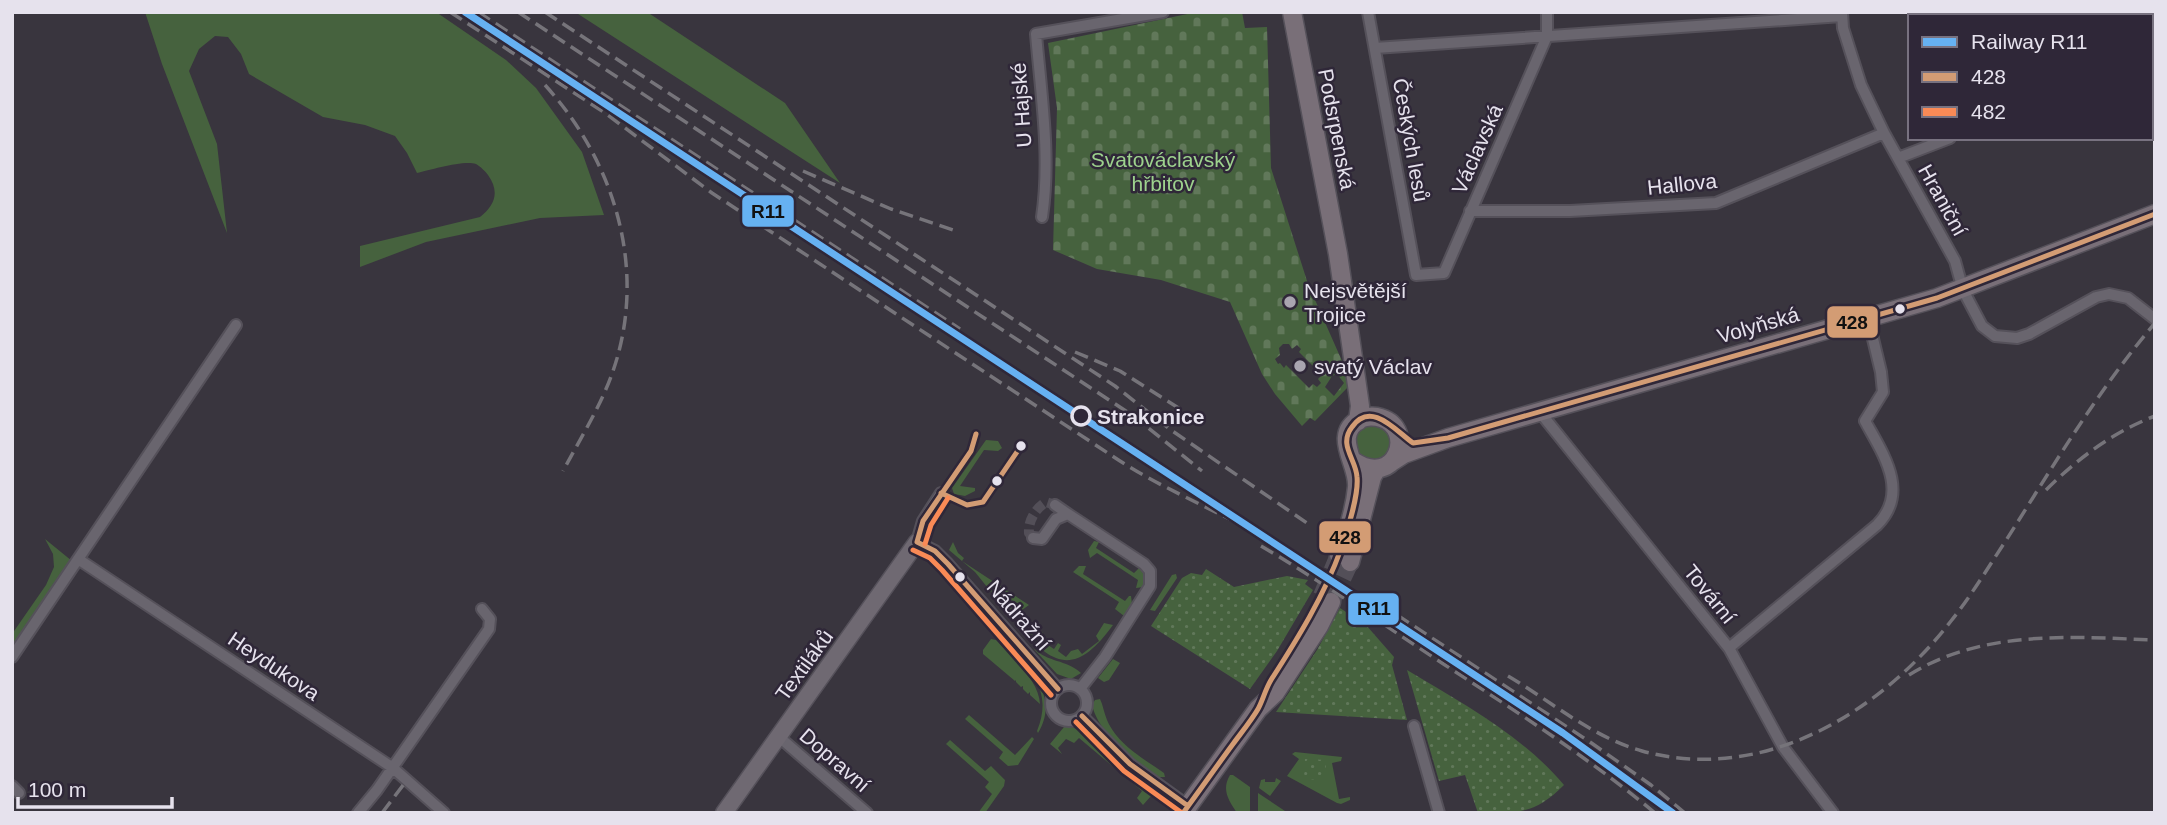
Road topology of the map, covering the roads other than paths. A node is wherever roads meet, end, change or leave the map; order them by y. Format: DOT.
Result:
graph roads {
  1 [pos="1163,12"];
  2 [pos="1292,12"];
  3 [pos="1368,12"];
  4 [pos="1547,12"];
  5 [pos="1842,14"];
  6 [pos="1828,15"];
  7 [pos="1548,36"];
  8 [pos="1375,48"];
  9 [pos="1884,133"];
  10 [pos="1945,140"];
  11 [pos="1898,158"];
  12 [pos="1470,211"];
  13 [pos="2155,214"];
  14 [pos="1042,218"];
  15 [pos="1338,254"];
  16 [pos="1416,275"];
  17 [pos="1963,290"];
  18 [pos="1868,318"];
  19 [pos="2155,319"];
  20 [pos="236,326"];
  21 [pos="1539,411"];
  22 [pos="1378,417"];
  23 [pos="1358,421"];
  24 [pos="1397,432"];
  25 [pos="1448,438"];
  26 [pos="1353,461"];
  27 [pos="1383,467"];
  28 [pos="941,493"];
  29 [pos="1055,505"];
  30 [pos="1068,514"];
  31 [pos="1033,538"];
  32 [pos="917,542"];
  33 [pos="78,558"];
  34 [pos="1326,599"];
  35 [pos="482,609"];
  36 [pos="1729,648"];
  37 [pos="12,657"];
  38 [pos="1058,689"];
  39 [pos="1080,689"];
  40 [pos="1082,716"];
  41 [pos="1414,726"];
  42 [pos="778,736"];
  43 [pos="393,768"];
  44 [pos="1191,811"];
  45 [pos="358,813"];
  46 [pos="444,813"];
  47 [pos="724,813"];
  48 [pos="867,813"];
  49 [pos="1439,813"];
  50 [pos="1833,813"];
  1 -- 14 [label="street, U Hajské"];
  2 -- 15 [label="main road, Podsrpenská"];
  3 -- 8 [label="street, Českých lesů"];
  4 -- 7 [label="street, Václavská"];
  5 -- 6 [label="street"];
  5 -- 9 [label="street, Hraniční"];
  6 -- 7 [label="street"];
  7 -- 8 [label="street"];
  7 -- 12 [label="street, Václavská"];
  8 -- 16 [label="street, Českých lesů"];
  9 -- 11 [label="street, Hraniční"];
  9 -- 12 [label="street, Hallova"];
  10 -- 11 [label="street"];
  11 -- 17 [label="street, Hraniční"];
  12 -- 16 [label="street, Václavská"];
  13 -- 17 [label="main road, Volyňská"];
  15 -- 22 [label="main road, Podsrpenská"];
  15 -- 23 [label="main road, Podsrpenská"];
  17 -- 18 [label="main road, Volyňská"];
  17 -- 19 [label="street, Hraniční"];
  18 -- 21 [label="main road, Volyňská"];
  18 -- 36 [label="street"];
  20 -- 33 [label="street"];
  21 -- 25 [label="main road, Volyňská"];
  21 -- 36 [label="street, Tovární"];
  22 -- 23 [label="main road"];
  22 -- 24 [label="main road"];
  23 -- 26 [label="main road, Podsrpenská"];
  24 -- 25 [label="main road, Volyňská"];
  24 -- 27 [label="main road, Podsrpenská"];
  25 -- 27 [label="main road, Volyňská"];
  26 -- 27 [label="main road"];
  26 -- 27 [label="main road, Podsrpenská"];
  28 -- 32 [label="street"];
  29 -- 30 [label="street"];
  30 -- 31 [label="street"];
  30 -- 39 [label="street"];
  32 -- 38 [label="street, Nádražní"];
  32 -- 42 [label="street, Textiláků"];
  33 -- 37 [label="street"];
  33 -- 43 [label="street, Heydukova"];
  34 -- 44 [label="main road"];
  35 -- 43 [label="street"];
  36 -- 50 [label="street, Tovární"];
  38 -- 39 [label="street"];
  38 -- 40 [label="street"];
  39 -- 40 [label="street"];
  40 -- 44 [label="street"];
  41 -- 49 [label="street"];
  42 -- 47 [label="street, Textiláků"];
  42 -- 48 [label="street, Dopravní"];
  43 -- 45 [label="street"];
  43 -- 46 [label="street, Heydukova"];
}
